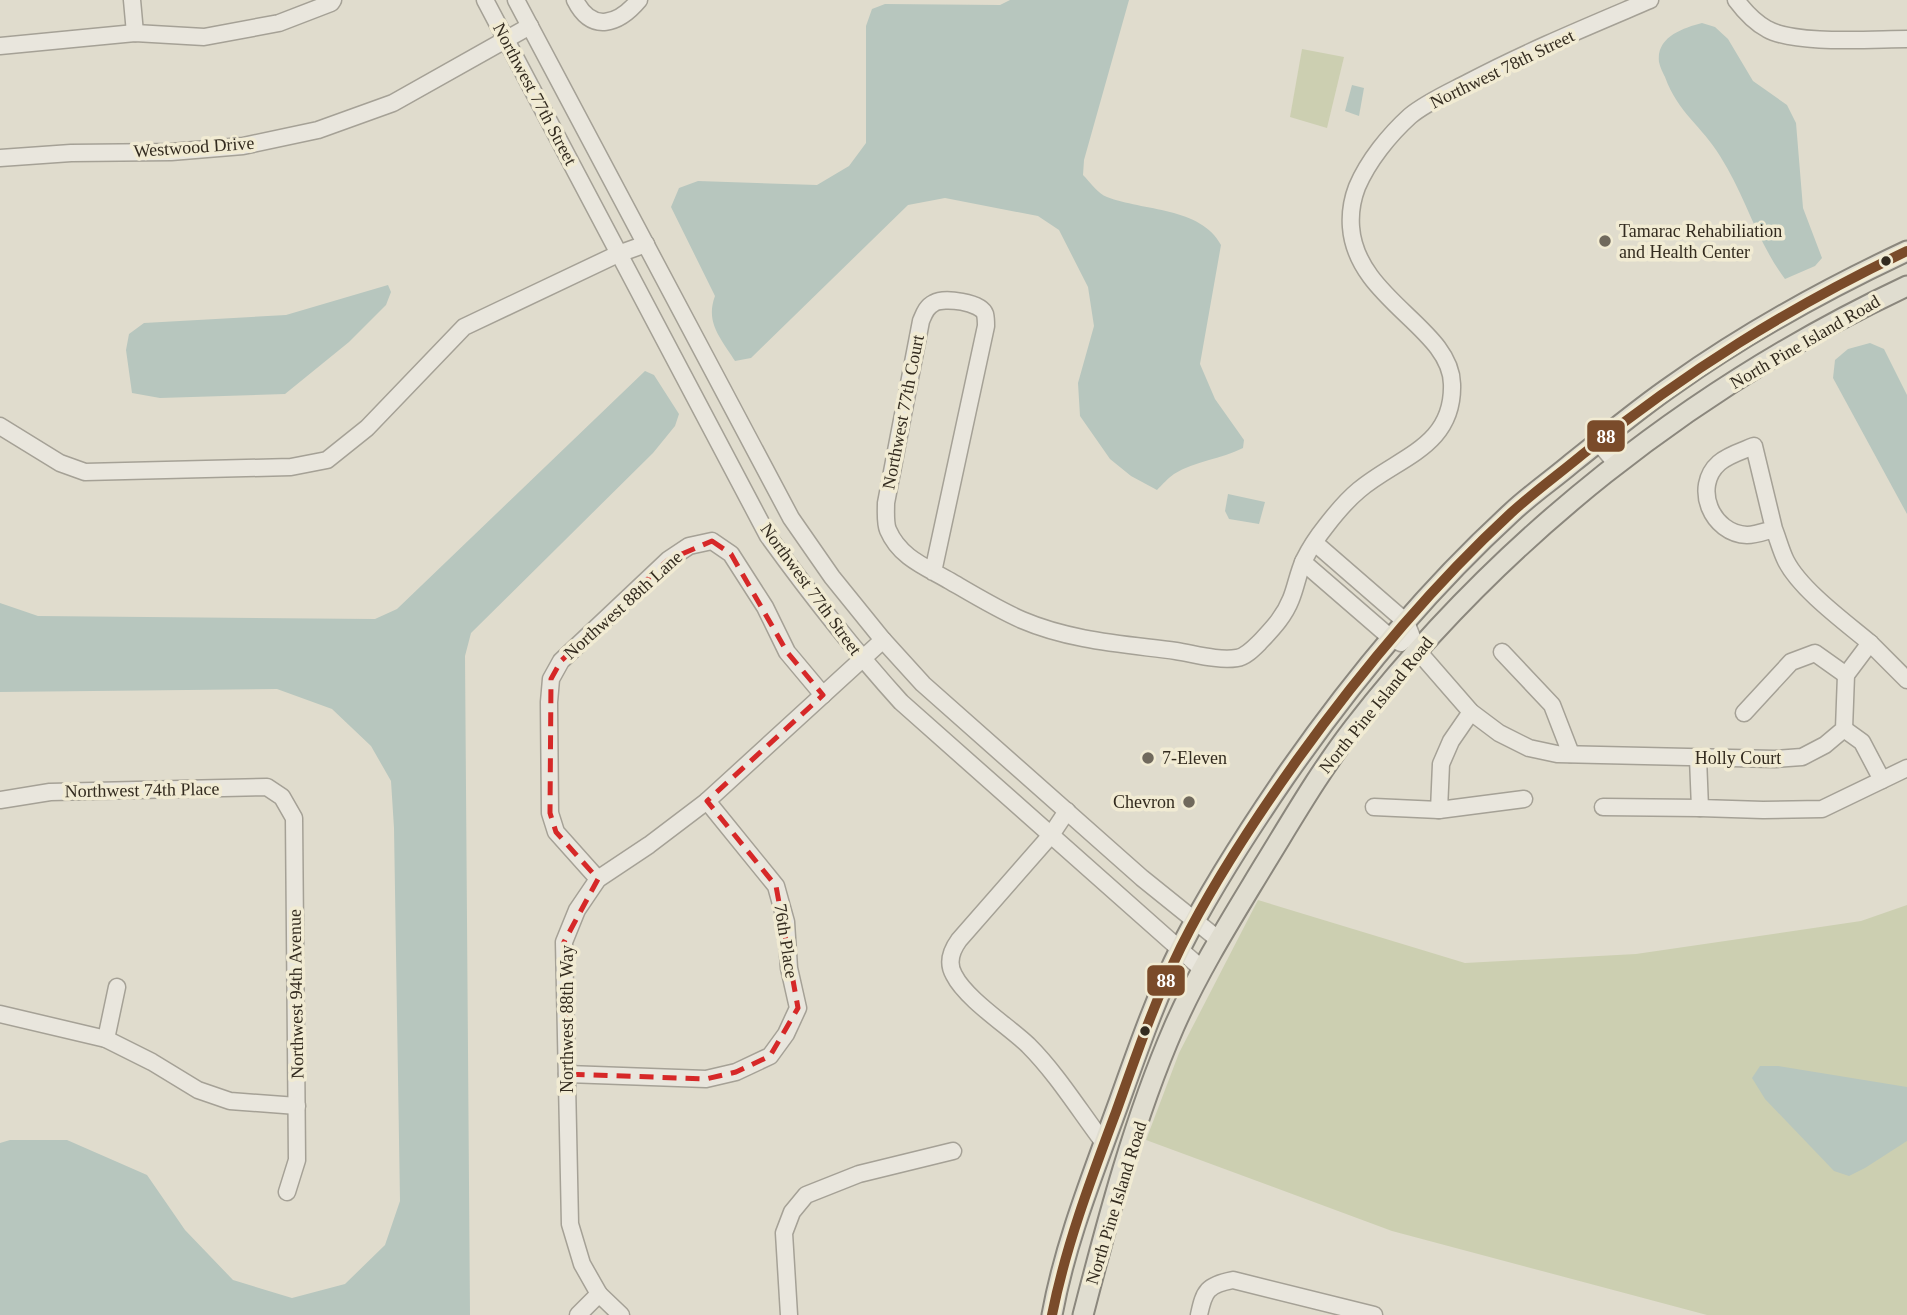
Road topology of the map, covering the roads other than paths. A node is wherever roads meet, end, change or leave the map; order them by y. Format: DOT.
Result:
graph roads {
  1 [pos="132,0"];
  2 [pos="333,0"];
  3 [pos="485,0"];
  4 [pos="516,0"];
  5 [pos="575,0"];
  6 [pos="639,0"];
  7 [pos="1650,0"];
  8 [pos="1735,0"];
  9 [pos="530,26"];
  10 [pos="135,33"];
  11 [pos="1907,39"];
  12 [pos="506,40"];
  13 [pos="0,46"];
  14 [pos="0,158"];
  15 [pos="646,244"];
  16 [pos="1907,251"];
  17 [pos="618,254"];
  18 [pos="1907,286"];
  19 [pos="0,426"];
  20 [pos="1598,442"];
  21 [pos="1616,463"];
  22 [pos="1774,529"];
  23 [pos="1315,542"];
  24 [pos="1303,562"];
  25 [pos="933,572"];
  26 [pos="1406,622"];
  27 [pos="1392,639"];
  28 [pos="883,640"];
  29 [pos="1870,643"];
  30 [pos="1418,650"];
  31 [pos="1502,652"];
  32 [pos="862,659"];
  33 [pos="1846,675"];
  34 [pos="1907,680"];
  35 [pos="823,695"];
  36 [pos="1471,712"];
  37 [pos="1744,713"];
  38 [pos="1844,729"];
  39 [pos="1571,754"];
  40 [pos="1698,758"];
  41 [pos="1907,768"];
  42 [pos="1882,780"];
  43 [pos="282,797"];
  44 [pos="1524,799"];
  45 [pos="0,800"];
  46 [pos="707,801"];
  47 [pos="1374,807"];
  48 [pos="1603,807"];
  49 [pos="1700,808"];
  50 [pos="1439,810"];
  51 [pos="1067,811"];
  52 [pos="1051,835"];
  53 [pos="598,879"];
  54 [pos="1195,920"];
  55 [pos="1219,940"];
  56 [pos="1180,950"];
  57 [pos="1202,969"];
  58 [pos="117,987"];
  59 [pos="0,1014"];
  60 [pos="106,1039"];
  61 [pos="566,1074"];
  62 [pos="297,1106"];
  63 [pos="1104,1143"];
  64 [pos="953,1151"];
  65 [pos="287,1192"];
  66 [pos="598,1294"];
  67 [pos="578,1315"];
  68 [pos="621,1315"];
  69 [pos="789,1315"];
  70 [pos="1052,1315"];
  71 [pos="1083,1315"];
  72 [pos="1199,1315"];
  73 [pos="1374,1315"];
  1 -- 10 [label="street"];
  2 -- 10 [label="street"];
  3 -- 12 [label="street, Northwest 77th Street"];
  4 -- 9 [label="street, Northwest 77th Street"];
  5 -- 6 [label="street"];
  7 -- 23 [label="street, Northwest 78th Street"];
  8 -- 11 [label="street"];
  9 -- 12 [label="street, Westwood Drive"];
  9 -- 15 [label="street, Northwest 77th Street"];
  10 -- 13 [label="street"];
  12 -- 14 [label="street, Westwood Drive"];
  12 -- 17 [label="street, Northwest 77th Street"];
  15 -- 17 [label="street"];
  15 -- 28 [label="street, Northwest 77th Street"];
  16 -- 20 [label="main road, North Pine Island Road"];
  17 -- 19 [label="street"];
  17 -- 32 [label="street, Northwest 77th Street"];
  18 -- 21 [label="main road, North Pine Island Road"];
  20 -- 21 [label="street"];
  20 -- 26 [label="main road, North Pine Island Road"];
  21 -- 30 [label="main road, North Pine Island Road"];
  22 -- 22 [label="street"];
  22 -- 29 [label="street"];
  23 -- 24 [label="street, Northwest 78th Street"];
  23 -- 26 [label="street"];
  24 -- 25 [label="street, Northwest 77th Court"];
  24 -- 27 [label="street"];
  25 -- 25 [label="street, Northwest 77th Court"];
  26 -- 27 [label="main road, North Pine Island Road"];
  26 -- 30 [label="street"];
  27 -- 30 [label="street"];
  27 -- 54 [label="main road, North Pine Island Road"];
  28 -- 32 [label="street, Northwest 88th Way"];
  28 -- 51 [label="street, Northwest 77th Street"];
  29 -- 33 [label="street"];
  29 -- 34 [label="street"];
  30 -- 36 [label="street, Holly Court"];
  30 -- 55 [label="main road, North Pine Island Road"];
  31 -- 39 [label="street"];
  32 -- 35 [label="street, Northwest 88th Way"];
  32 -- 52 [label="street, Northwest 77th Street"];
  33 -- 37 [label="street"];
  33 -- 38 [label="street"];
  35 -- 46 [label="street, Northwest 88th Way"];
  35 -- 53 [label="street, Northwest 88th Lane"];
  36 -- 39 [label="street, Holly Court"];
  36 -- 50 [label="street"];
  38 -- 40 [label="street, Holly Court"];
  38 -- 42 [label="street"];
  39 -- 40 [label="street, Holly Court"];
  40 -- 49 [label="street"];
  41 -- 42 [label="street"];
  42 -- 49 [label="street"];
  43 -- 45 [label="street, Northwest 74th Place"];
  43 -- 62 [label="street, Northwest 94th Avenue"];
  44 -- 50 [label="street"];
  46 -- 53 [label="street, Northwest 88th Way"];
  46 -- 61 [label="street, 76th Place"];
  47 -- 50 [label="street"];
  48 -- 49 [label="street"];
  51 -- 52 [label="street"];
  51 -- 54 [label="street, Northwest 77th Street"];
  52 -- 56 [label="street, Northwest 77th Street"];
  52 -- 63 [label="street"];
  53 -- 61 [label="street, Northwest 88th Way"];
  54 -- 55 [label="street, Northwest 77th Street"];
  54 -- 56 [label="main road, North Pine Island Road"];
  55 -- 57 [label="main road, North Pine Island Road"];
  56 -- 57 [label="street, Northwest 77th Street"];
  56 -- 63 [label="main road, North Pine Island Road"];
  57 -- 71 [label="main road, North Pine Island Road"];
  58 -- 60 [label="street"];
  59 -- 60 [label="street"];
  60 -- 62 [label="street"];
  61 -- 66 [label="street, Northwest 88th Way"];
  62 -- 65 [label="street, Northwest 94th Avenue"];
  63 -- 70 [label="main road, North Pine Island Road"];
  64 -- 69 [label="street"];
  66 -- 67 [label="street"];
  66 -- 68 [label="street, Northwest 88th Way"];
  72 -- 73 [label="street"];
}
